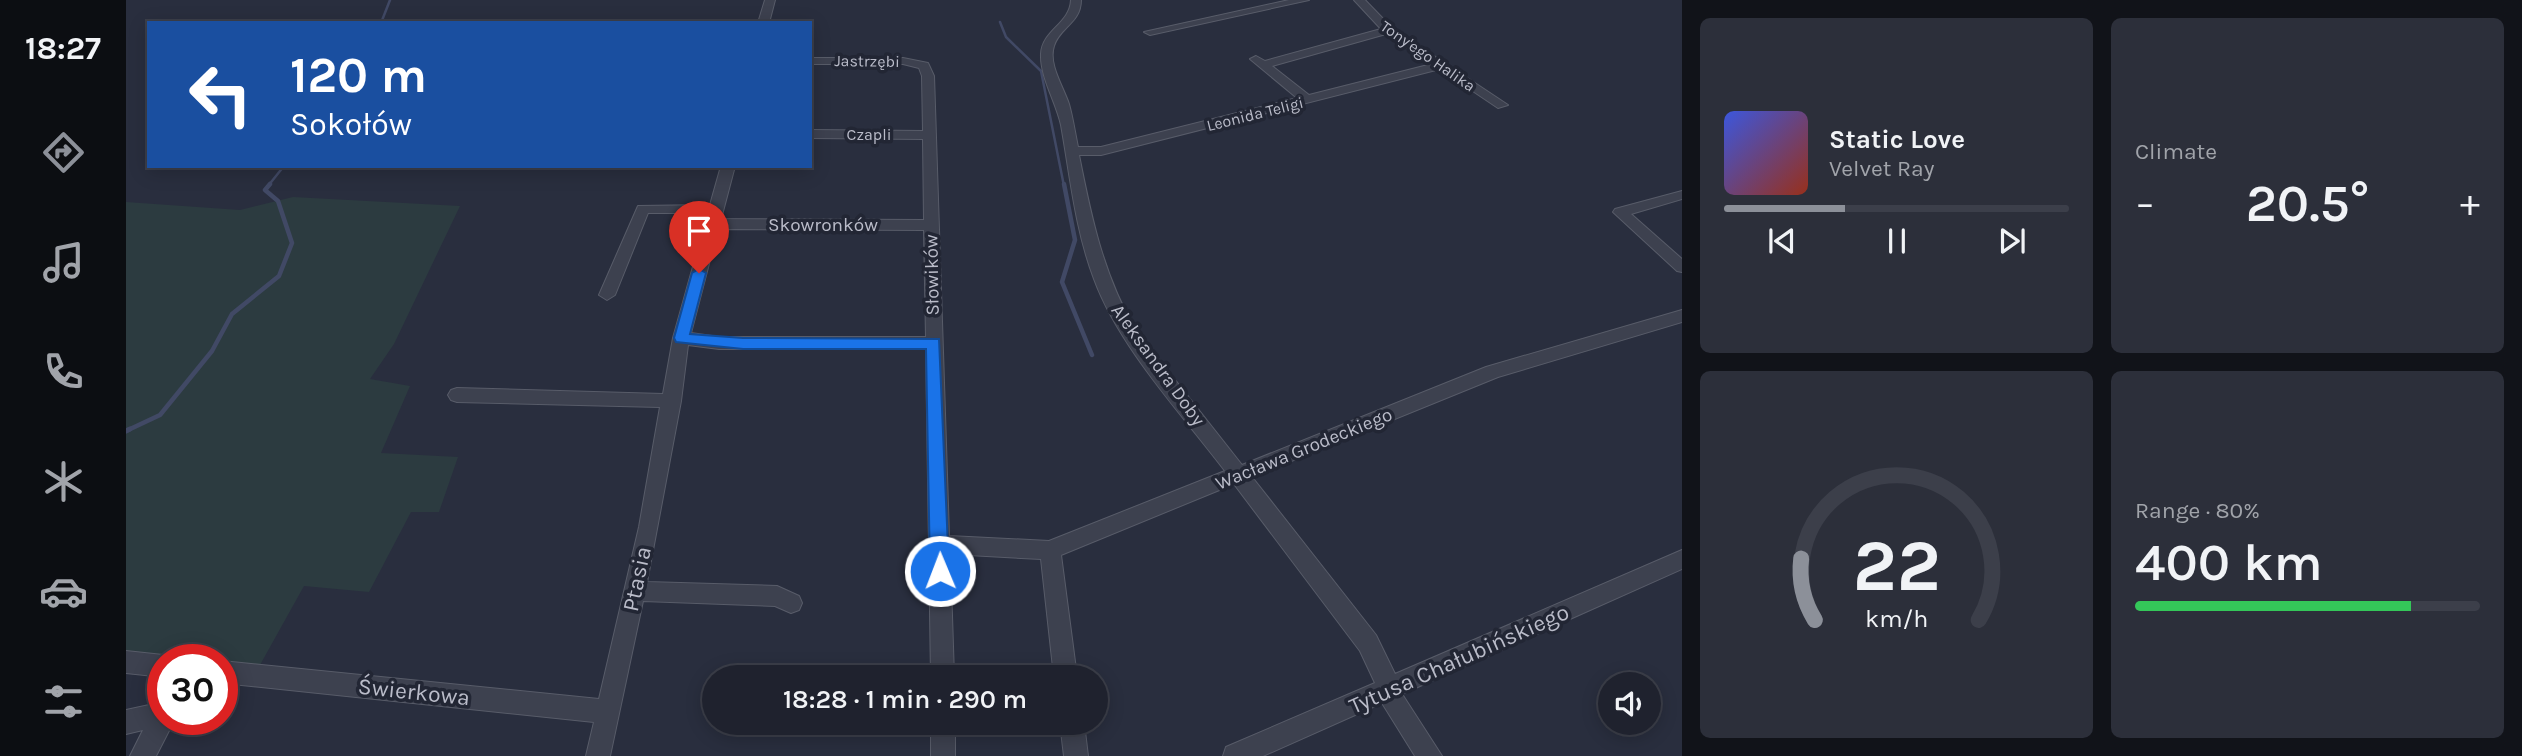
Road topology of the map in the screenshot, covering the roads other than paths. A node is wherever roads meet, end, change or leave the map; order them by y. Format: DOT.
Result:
graph roads {
  1 [pos="770,0"];
  2 [pos="1076,0"];
  3 [pos="1304,0"];
  4 [pos="1359,0"];
  5 [pos="765,21"];
  6 [pos="1388,30"];
  7 [pos="1150,32"];
  8 [pos="812,61"];
  9 [pos="924,65"];
  10 [pos="1438,66"];
  11 [pos="1308,100"];
  12 [pos="1502,105"];
  13 [pos="812,134"];
  14 [pos="929,135"];
  15 [pos="1070,151"];
  16 [pos="728,168"];
  17 [pos="1682,195"];
  18 [pos="716,217"];
  19 [pos="931,225"];
  20 [pos="1682,267"];
  21 [pos="607,295"];
  22 [pos="1682,316"];
  23 [pos="681,338"];
  24 [pos="934,343"];
  25 [pos="457,395"];
  26 [pos="672,401"];
  27 [pos="1241,476"];
  28 [pos="939,544"];
  29 [pos="1050,550"];
  30 [pos="1682,559"];
  31 [pos="635,591"];
  32 [pos="791,603"];
  33 [pos="126,662"];
  34 [pos="147,664"];
  35 [pos="942,665"];
  36 [pos="1064,665"];
  37 [pos="238,675"];
  38 [pos="1387,691"];
  39 [pos="607,712"];
  40 [pos="147,717"];
  41 [pos="126,722"];
  42 [pos="154,735"];
  43 [pos="943,735"];
  44 [pos="1073,735"];
  45 [pos="142,756"];
  46 [pos="598,756"];
  47 [pos="943,756"];
  48 [pos="1076,756"];
  49 [pos="1235,756"];
  50 [pos="1430,756"];
  1 -- 5 [label="street"];
  2 -- 15 [label="street, Aleksandra Doby"];
  3 -- 7 [label="street"];
  4 -- 6 [label="street, Tony'ego Halika"];
  6 -- 10 [label="street, Tony'ego Halika"];
  6 -- 11 [label="street"];
  8 -- 9 [label="street, Jastrzębi"];
  9 -- 14 [label="street, Słowików"];
  10 -- 11 [label="street, Leonida Teligi"];
  10 -- 12 [label="street, Tony'ego Halika"];
  11 -- 15 [label="street, Leonida Teligi"];
  13 -- 14 [label="street, Czapli"];
  14 -- 19 [label="street, Słowików"];
  15 -- 27 [label="street, Aleksandra Doby"];
  16 -- 18 [label="street, Ptasia"];
  17 -- 20 [label="street"];
  18 -- 19 [label="street, Skowronków"];
  18 -- 21 [label="street, Skowronków"];
  18 -- 23 [label="street, Ptasia"];
  19 -- 24 [label="street, Słowików"];
  22 -- 27 [label="street, Wacława Grodeckiego"];
  23 -- 24 [label="street"];
  23 -- 26 [label="street, Ptasia"];
  24 -- 28 [label="street, Słowików"];
  25 -- 26 [label="street"];
  26 -- 31 [label="street, Ptasia"];
  27 -- 29 [label="street, Wacława Grodeckiego"];
  27 -- 38 [label="street, Aleksandra Doby"];
  28 -- 29 [label="street"];
  28 -- 35 [label="street, Słowików"];
  29 -- 36 [label="street"];
  30 -- 38 [label="street, Tytusa Chałubińskiego"];
  31 -- 32 [label="street"];
  31 -- 39 [label="street, Ptasia"];
  33 -- 34 [label="street"];
  37 -- 39 [label="street, Świerkowa"];
  38 -- 49 [label="street, Tytusa Chałubińskiego"];
  38 -- 50 [label="street, Aleksandra Doby"];
  39 -- 46 [label="street, Ptasia"];
  40 -- 41 [label="street"];
  42 -- 45 [label="street"];
  43 -- 47 [label="street"];
  44 -- 48 [label="street"];
}
